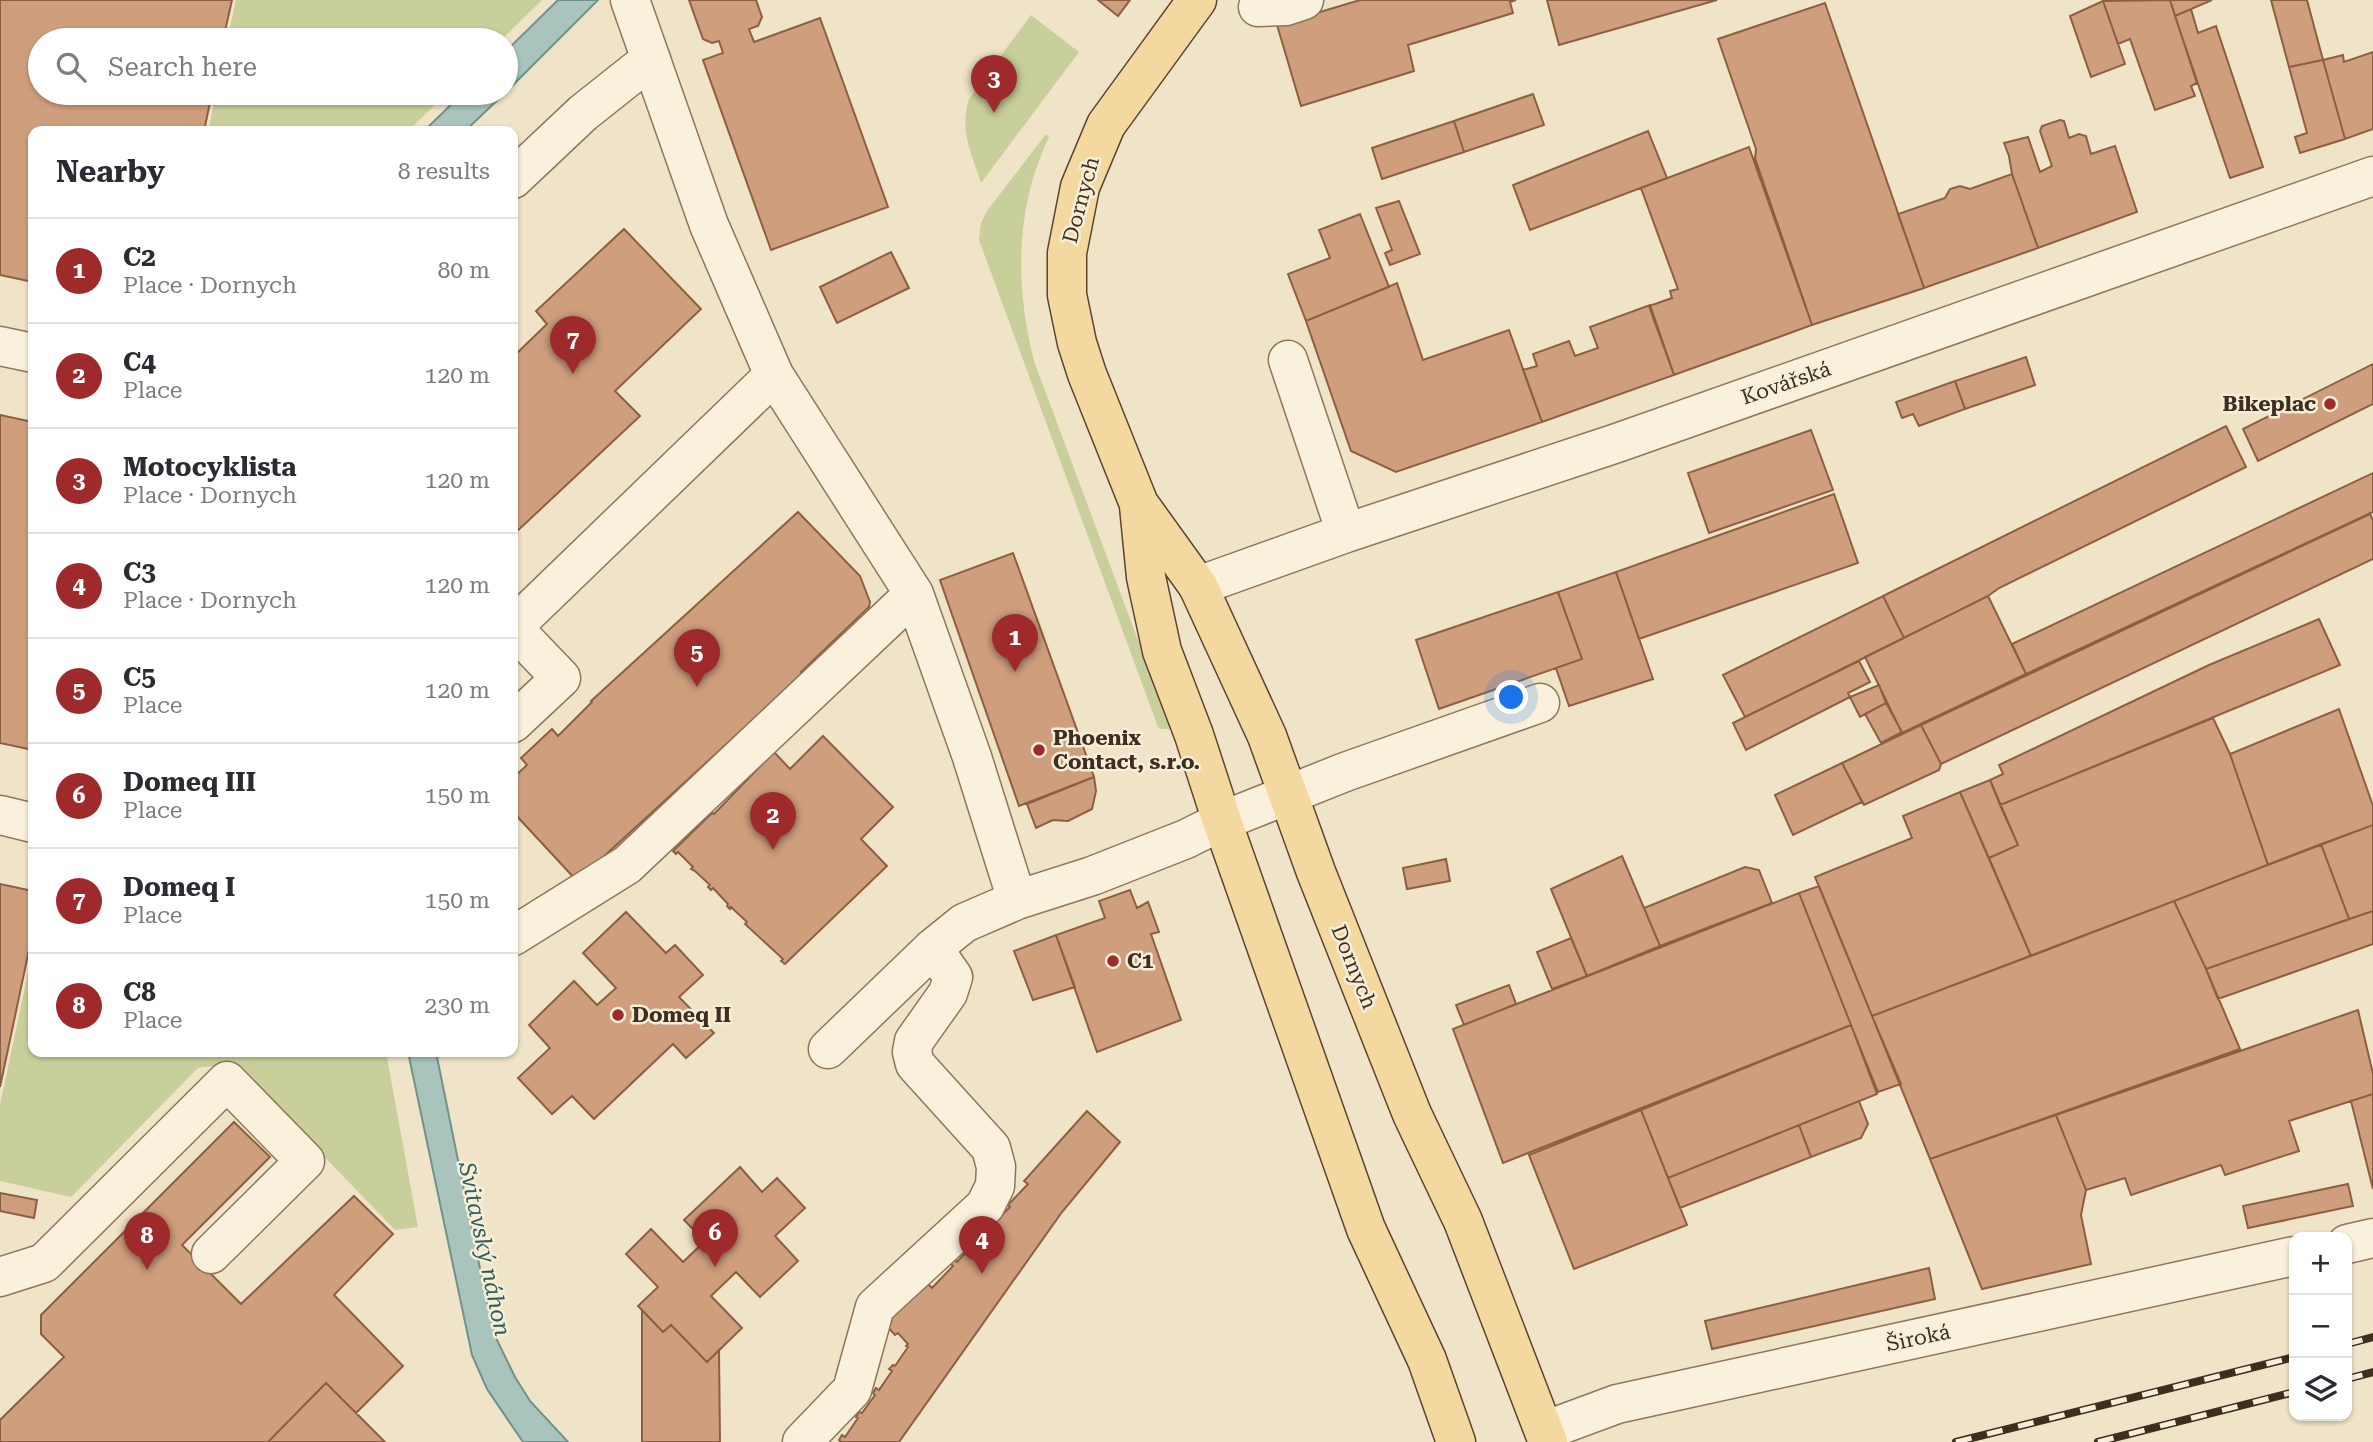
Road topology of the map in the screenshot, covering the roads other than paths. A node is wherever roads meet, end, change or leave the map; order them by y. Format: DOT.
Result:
graph roads {
  1 [pos="1198,0"];
  2 [pos="1304,0"];
  3 [pos="632,7"];
  4 [pos="1258,7"];
  5 [pos="651,59"];
  6 [pos="518,173"];
  7 [pos="2373,176"];
  8 [pos="0,346"];
  9 [pos="28,352"];
  10 [pos="1288,360"];
  11 [pos="774,375"];
  12 [pos="1139,504"];
  13 [pos="1346,533"];
  14 [pos="1199,586"];
  15 [pos="915,594"];
  16 [pos="518,622"];
  17 [pos="518,632"];
  18 [pos="1540,703"];
  19 [pos="518,718"];
  20 [pos="1288,795"];
  21 [pos="0,816"];
  22 [pos="1222,821"];
  23 [pos="28,822"];
  24 [pos="1017,900"];
  25 [pos="518,933"];
  26 [pos="933,948"];
  27 [pos="828,1049"];
  28 [pos="2373,1238"];
  29 [pos="2352,1243"];
  30 [pos="211,1254"];
  31 [pos="2289,1257"];
  32 [pos="0,1277"];
  33 [pos="1546,1437"];
  34 [pos="802,1442"];
  35 [pos="1456,1442"];
  1 -- 12 [label="main road, Dornych"];
  2 -- 4 [label="street"];
  3 -- 5 [label="street"];
  5 -- 6 [label="street"];
  5 -- 11 [label="street"];
  7 -- 13 [label="street, Kovářská"];
  8 -- 9 [label="street"];
  10 -- 13 [label="street"];
  11 -- 15 [label="street"];
  11 -- 16 [label="street"];
  12 -- 14 [label="main road, Dornych"];
  12 -- 22 [label="main road, Dornych"];
  13 -- 14 [label="street, Kovářská"];
  14 -- 20 [label="main road, Dornych"];
  15 -- 24 [label="street"];
  15 -- 25 [label="street"];
  17 -- 19 [label="street"];
  18 -- 20 [label="street"];
  20 -- 22 [label="street"];
  20 -- 33 [label="main road, Dornych"];
  21 -- 23 [label="street"];
  22 -- 24 [label="street"];
  22 -- 35 [label="main road, Dornych"];
  24 -- 26 [label="street"];
  26 -- 27 [label="street"];
  26 -- 34 [label="street"];
  28 -- 29 [label="street"];
  30 -- 32 [label="street"];
  31 -- 33 [label="street, Široká"];
}
